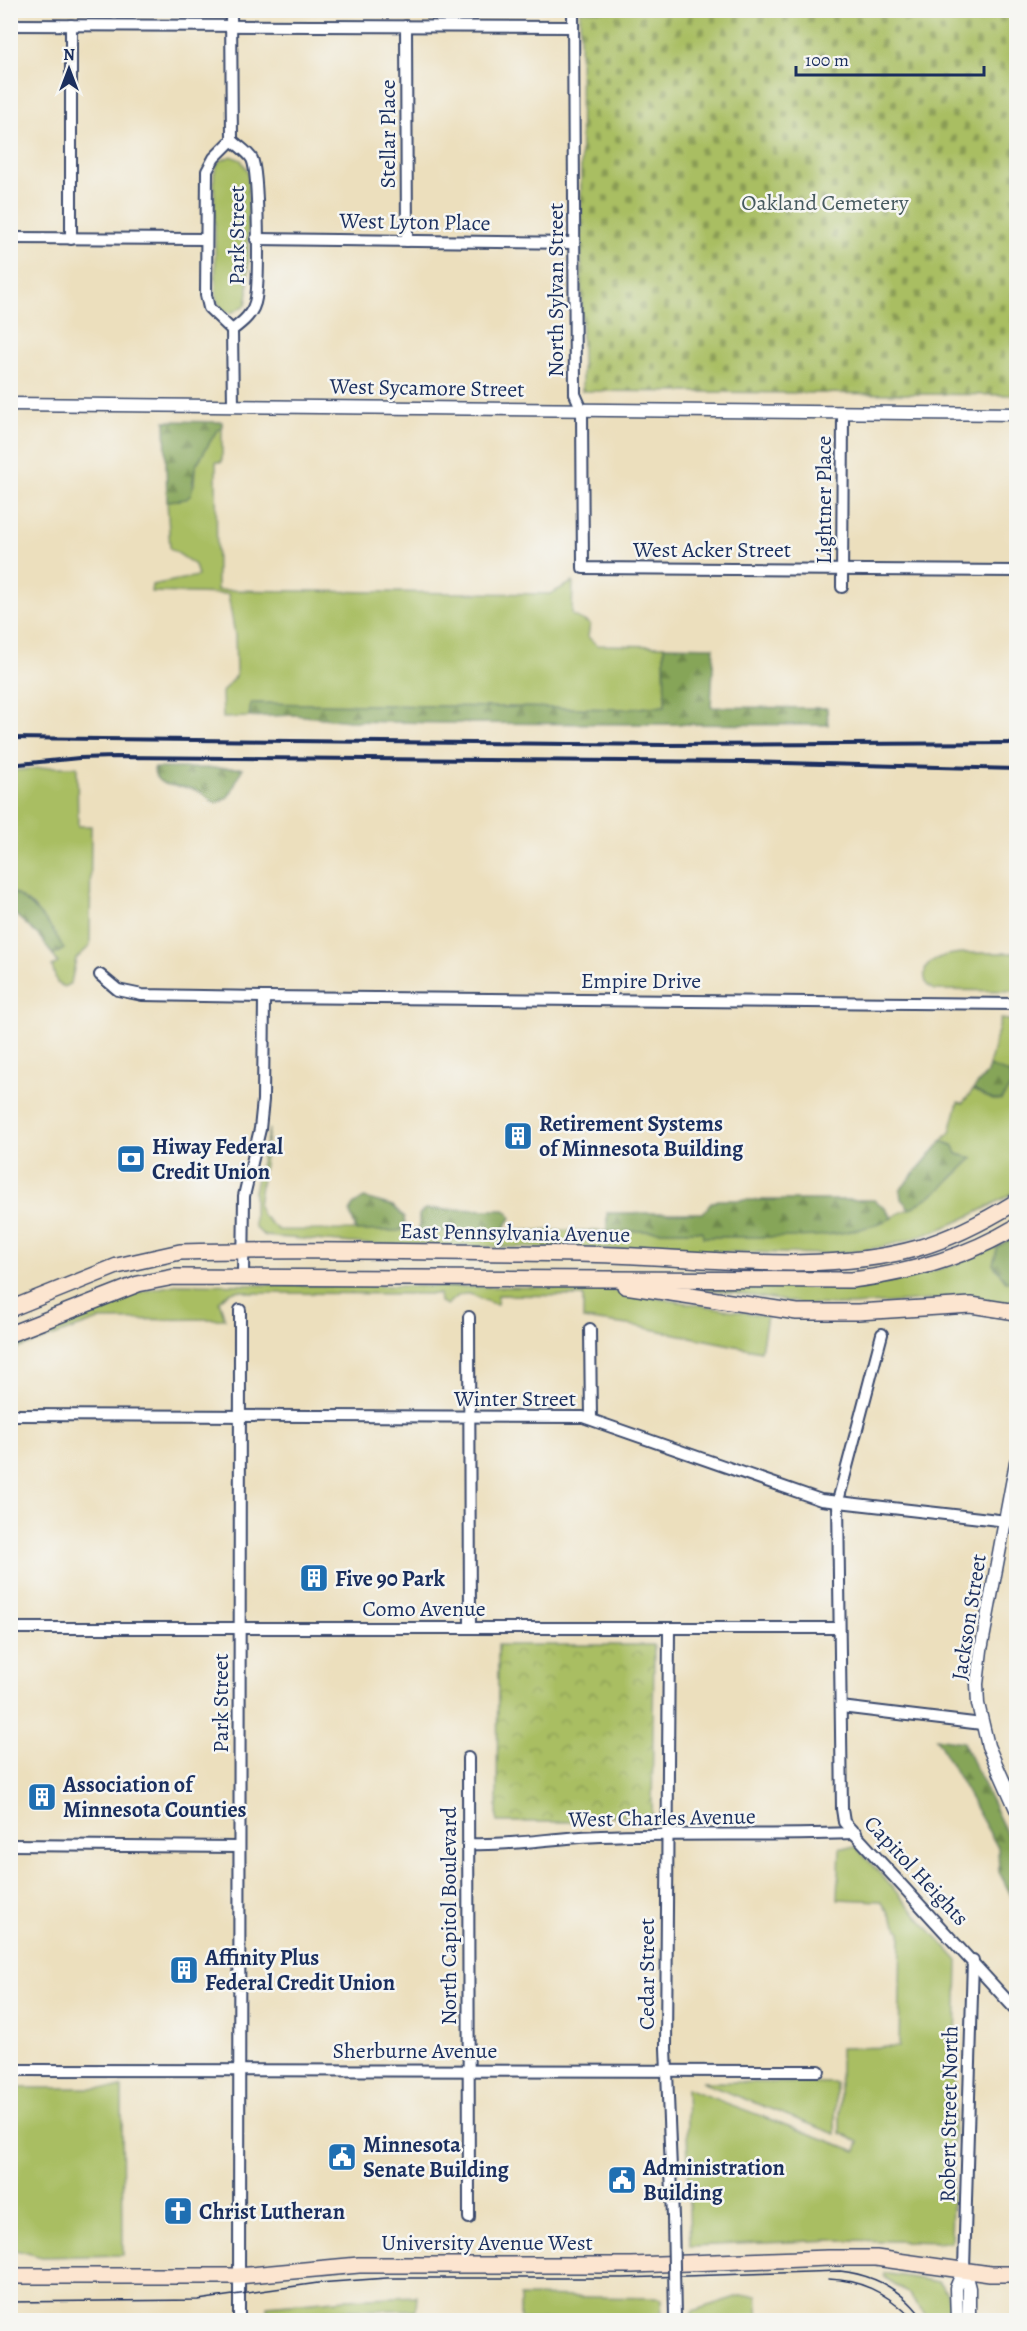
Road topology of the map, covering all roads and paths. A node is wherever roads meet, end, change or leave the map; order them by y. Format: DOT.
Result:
graph roads {
  1 [pos="231,10"];
  2 [pos="573,10"];
  3 [pos="10,25"];
  4 [pos="71,25"];
  5 [pos="231,25"];
  6 [pos="406,26"];
  7 [pos="573,27"];
  8 [pos="232,140"];
  9 [pos="10,238"];
  10 [pos="71,239"];
  11 [pos="207,239"];
  12 [pos="256,239"];
  13 [pos="407,241"];
  14 [pos="574,243"];
  15 [pos="232,330"];
  16 [pos="10,404"];
  17 [pos="233,406"];
  18 [pos="582,410"];
  19 [pos="843,413"];
  20 [pos="1017,414"];
  21 [pos="583,568"];
  22 [pos="842,569"];
  23 [pos="1017,572"];
  24 [pos="842,587"];
  25 [pos="100,975"];
  26 [pos="264,997"];
  27 [pos="1017,1004"];
  28 [pos="1017,1202"];
  29 [pos="1017,1227"];
  30 [pos="243,1252"];
  31 [pos="243,1275"];
  32 [pos="575,1278"];
  33 [pos="10,1309"];
  34 [pos="240,1310"];
  35 [pos="1017,1312"];
  36 [pos="469,1317"];
  37 [pos="590,1329"];
  38 [pos="10,1334"];
  39 [pos="882,1335"];
  40 [pos="10,1415"];
  41 [pos="239,1416"];
  42 [pos="470,1417"];
  43 [pos="591,1419"];
  44 [pos="1017,1462"];
  45 [pos="838,1501"];
  46 [pos="1011,1522"];
  47 [pos="10,1628"];
  48 [pos="239,1628"];
  49 [pos="470,1628"];
  50 [pos="669,1628"];
  51 [pos="838,1628"];
  52 [pos="841,1707"];
  53 [pos="982,1725"];
  54 [pos="468,1758"];
  55 [pos="1017,1809"];
  56 [pos="856,1833"];
  57 [pos="666,1834"];
  58 [pos="469,1844"];
  59 [pos="10,1845"];
  60 [pos="239,1847"];
  61 [pos="973,1960"];
  62 [pos="1017,2010"];
  63 [pos="239,2069"];
  64 [pos="10,2070"];
  65 [pos="468,2070"];
  66 [pos="667,2070"];
  67 [pos="819,2071"];
  68 [pos="469,2218"];
  69 [pos="963,2269"];
  70 [pos="1017,2274"];
  71 [pos="10,2276"];
  72 [pos="238,2276"];
  73 [pos="675,2319"];
  74 [pos="239,2320"];
  75 [pos="957,2320"];
  76 [pos="969,2320"];
  1 -- 5 [label="street"];
  2 -- 7 [label="street, North Sylvan Street"];
  3 -- 4 [label="street"];
  4 -- 5 [label="street"];
  4 -- 10 [label="street"];
  5 -- 6 [label="street"];
  5 -- 8 [label="street"];
  6 -- 7 [label="street"];
  6 -- 13 [label="street, Stellar Place"];
  7 -- 14 [label="street, North Sylvan Street"];
  8 -- 11 [label="street"];
  8 -- 12 [label="street, Park Street"];
  9 -- 10 [label="street"];
  10 -- 11 [label="street"];
  11 -- 15 [label="street"];
  12 -- 13 [label="street, West Lyton Place"];
  12 -- 15 [label="street, Park Street"];
  13 -- 14 [label="street, West Lyton Place"];
  14 -- 18 [label="street, North Sylvan Street"];
  15 -- 17 [label="street"];
  16 -- 17 [label="street, West Sycamore Street"];
  17 -- 18 [label="street, West Sycamore Street"];
  18 -- 19 [label="street, West Sycamore Street"];
  18 -- 21 [label="street, North Sylvan Street"];
  19 -- 20 [label="street, West Sycamore Street"];
  19 -- 22 [label="street, Lightner Place"];
  21 -- 22 [label="street, West Acker Street"];
  22 -- 23 [label="street, West Acker Street"];
  22 -- 24 [label="street, Lightner Place"];
  25 -- 26 [label="street, Empire Drive"];
  26 -- 27 [label="street, Empire Drive"];
  26 -- 30 [label="street"];
  28 -- 30 [label="main road, East Pennsylvania Avenue"];
  29 -- 32 [label="main road, East Pennsylvania Avenue"];
  30 -- 31 [label="street"];
  30 -- 33 [label="main road, East Pennsylvania Avenue"];
  31 -- 32 [label="main road, East Pennsylvania Avenue"];
  31 -- 38 [label="main road, East Pennsylvania Avenue"];
  32 -- 35 [label="main road"];
  34 -- 41 [label="street, Park Street"];
  36 -- 42 [label="street"];
  37 -- 43 [label="street"];
  39 -- 45 [label="street, Capitol Heights"];
  40 -- 41 [label="street, Winter Street"];
  41 -- 42 [label="street, Winter Street"];
  41 -- 48 [label="street, Park Street"];
  42 -- 43 [label="street, Winter Street"];
  42 -- 49 [label="street"];
  43 -- 45 [label="street, Winter Street"];
  44 -- 46 [label="street, Jackson Street"];
  45 -- 46 [label="street, Winter Street"];
  45 -- 51 [label="street, Capitol Heights"];
  46 -- 53 [label="street, Jackson Street"];
  47 -- 48 [label="street, Como Avenue"];
  48 -- 49 [label="street, Como Avenue"];
  48 -- 60 [label="street, Park Street"];
  49 -- 50 [label="street, Como Avenue"];
  50 -- 51 [label="street, Como Avenue"];
  50 -- 57 [label="street, Cedar Street"];
  51 -- 52 [label="street, Capitol Heights"];
  52 -- 53 [label="street"];
  52 -- 56 [label="street, Capitol Heights"];
  53 -- 55 [label="street, Jackson Street"];
  54 -- 58 [label="street, North Capitol Boulevard"];
  56 -- 57 [label="street, West Charles Avenue"];
  56 -- 61 [label="street, Capitol Heights"];
  57 -- 58 [label="street, West Charles Avenue"];
  57 -- 66 [label="street, Cedar Street"];
  58 -- 65 [label="street, North Capitol Boulevard"];
  59 -- 60 [label="street"];
  60 -- 63 [label="street, Park Street"];
  61 -- 62 [label="street, Capitol Heights"];
  61 -- 69 [label="street, Robert Street North"];
  63 -- 64 [label="street, Sherburne Avenue"];
  63 -- 65 [label="street, Sherburne Avenue"];
  63 -- 72 [label="street, Park Street"];
  65 -- 66 [label="street, Sherburne Avenue"];
  65 -- 68 [label="street, North Capitol Boulevard"];
  66 -- 67 [label="street, Sherburne Avenue"];
  66 -- 73 [label="street, Cedar Street, bridge"];
  69 -- 70 [label="main road, University Avenue West"];
  69 -- 72 [label="main road, University Avenue West"];
  69 -- 75 [label="street, Robert Street North"];
  69 -- 76 [label="street, Robert Street North"];
  71 -- 72 [label="main road, University Avenue West"];
  72 -- 74 [label="street, Park Street"];
}
